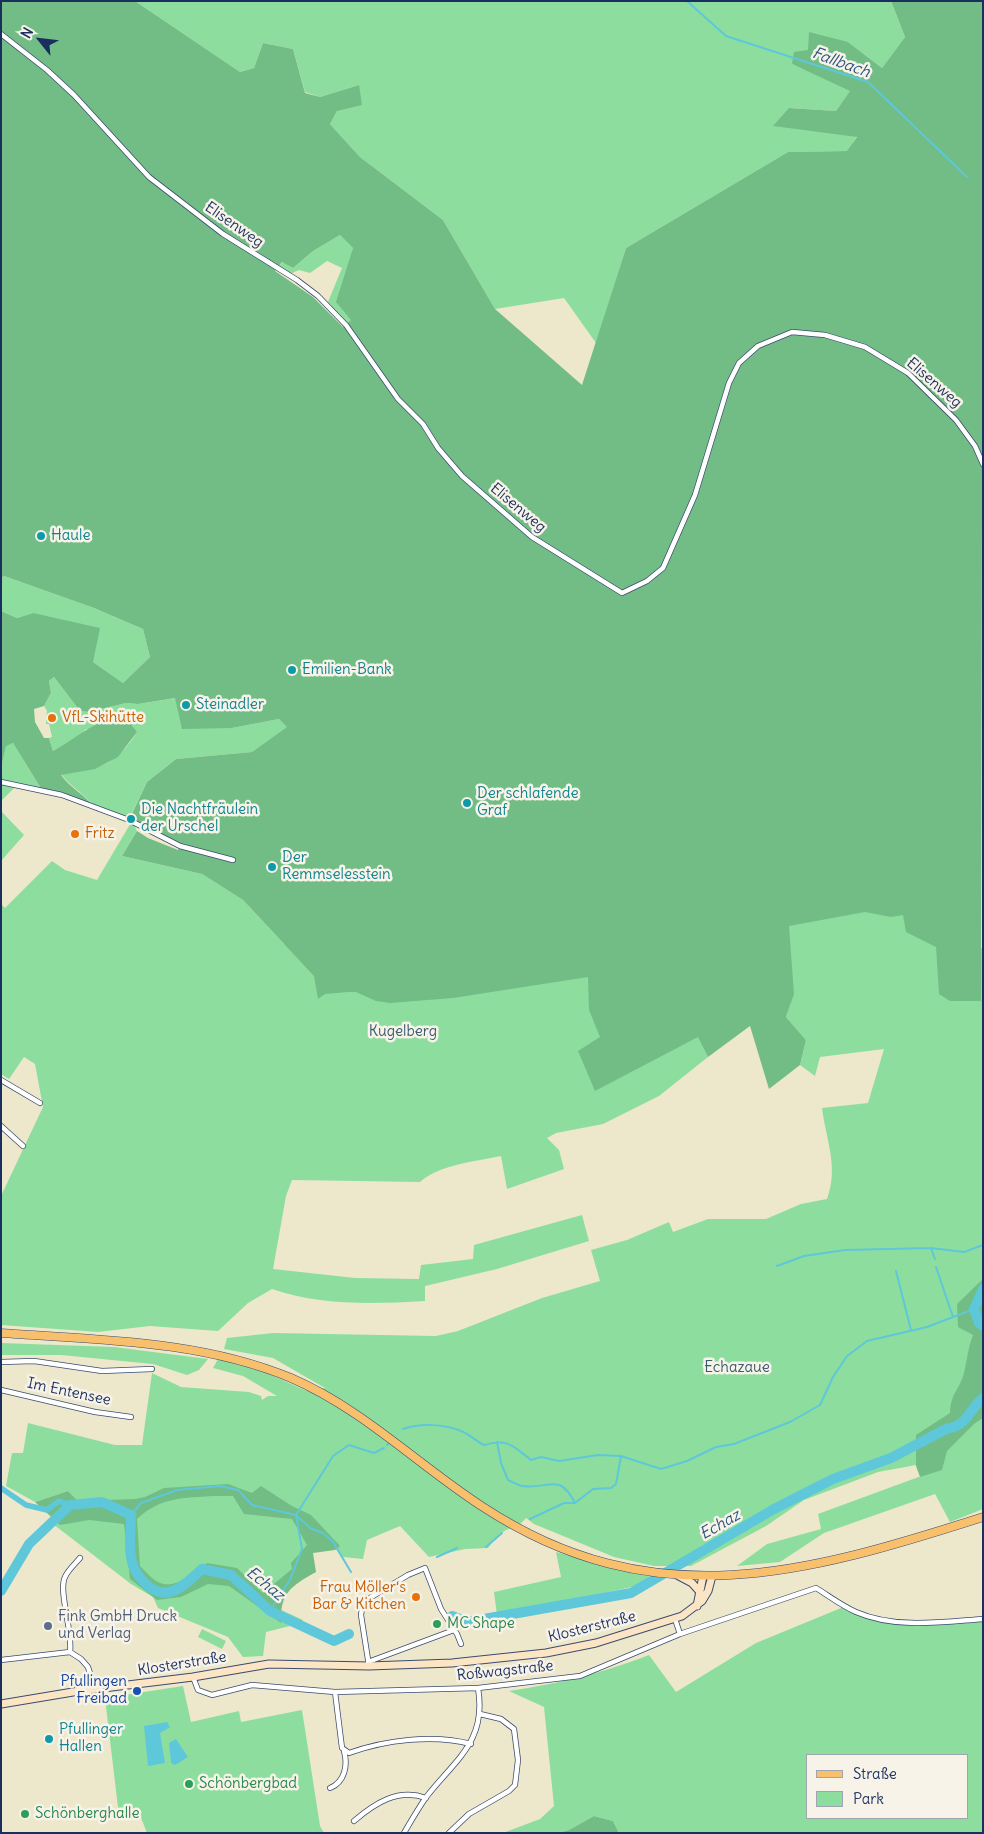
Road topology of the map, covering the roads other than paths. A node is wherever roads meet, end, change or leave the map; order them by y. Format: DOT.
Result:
graph roads {
  1 [pos="1,34"];
  2 [pos="983,464"];
  3 [pos="1,782"];
  4 [pos="233,860"];
  5 [pos="1,1080"];
  6 [pos="40,1103"];
  7 [pos="1,1126"];
  8 [pos="23,1146"];
  9 [pos="1,1333"];
  10 [pos="1,1362"];
  11 [pos="152,1369"];
  12 [pos="1,1390"];
  13 [pos="131,1417"];
  14 [pos="983,1517"];
  15 [pos="80,1558"];
  16 [pos="674,1574"];
  17 [pos="703,1576"];
  18 [pos="712,1576"];
  19 [pos="700,1592"];
  20 [pos="697,1606"];
  21 [pos="675,1619"];
  22 [pos="983,1619"];
  23 [pos="454,1630"];
  24 [pos="680,1634"];
  25 [pos="461,1644"];
  26 [pos="70,1652"];
  27 [pos="1,1660"];
  28 [pos="368,1664"];
  29 [pos="193,1677"];
  30 [pos="478,1688"];
  31 [pos="95,1689"];
  32 [pos="335,1692"];
  33 [pos="1,1704"];
  34 [pos="480,1714"];
  35 [pos="471,1744"];
  36 [pos="344,1751"];
  37 [pos="330,1788"];
  38 [pos="426,1798"];
  39 [pos="354,1821"];
  40 [pos="406,1832"];
  41 [pos="449,1833"];
  1 -- 2 [label="street, Elisenweg"];
  3 -- 4 [label="street"];
  5 -- 6 [label="street"];
  7 -- 8 [label="street"];
  9 -- 16 [label="main road"];
  10 -- 11 [label="street"];
  12 -- 13 [label="street, Im Entensee"];
  14 -- 18 [label="main road"];
  15 -- 26 [label="street"];
  16 -- 17 [label="main road"];
  16 -- 19 [label="main road"];
  17 -- 18 [label="main road"];
  17 -- 19 [label="main road"];
  18 -- 20 [label="main road, Klosterstraße"];
  19 -- 20 [label="main road"];
  20 -- 21 [label="main road, Klosterstraße"];
  21 -- 24 [label="street"];
  21 -- 28 [label="main road, Klosterstraße"];
  22 -- 24 [label="street, Roßwagstraße"];
  23 -- 25 [label="street"];
  23 -- 28 [label="street"];
  23 -- 28 [label="street"];
  24 -- 30 [label="street, Roßwagstraße"];
  26 -- 27 [label="street"];
  26 -- 31 [label="street"];
  28 -- 29 [label="main road, Klosterstraße"];
  29 -- 31 [label="main road, Klosterstraße"];
  29 -- 32 [label="street, Roßwagstraße"];
  30 -- 32 [label="street, Roßwagstraße"];
  30 -- 34 [label="street"];
  31 -- 33 [label="main road, Klosterstraße"];
  32 -- 36 [label="street"];
  34 -- 35 [label="street"];
  34 -- 41 [label="street"];
  35 -- 36 [label="street"];
  35 -- 38 [label="street"];
  36 -- 37 [label="street"];
  38 -- 39 [label="street"];
  38 -- 40 [label="street"];
}
